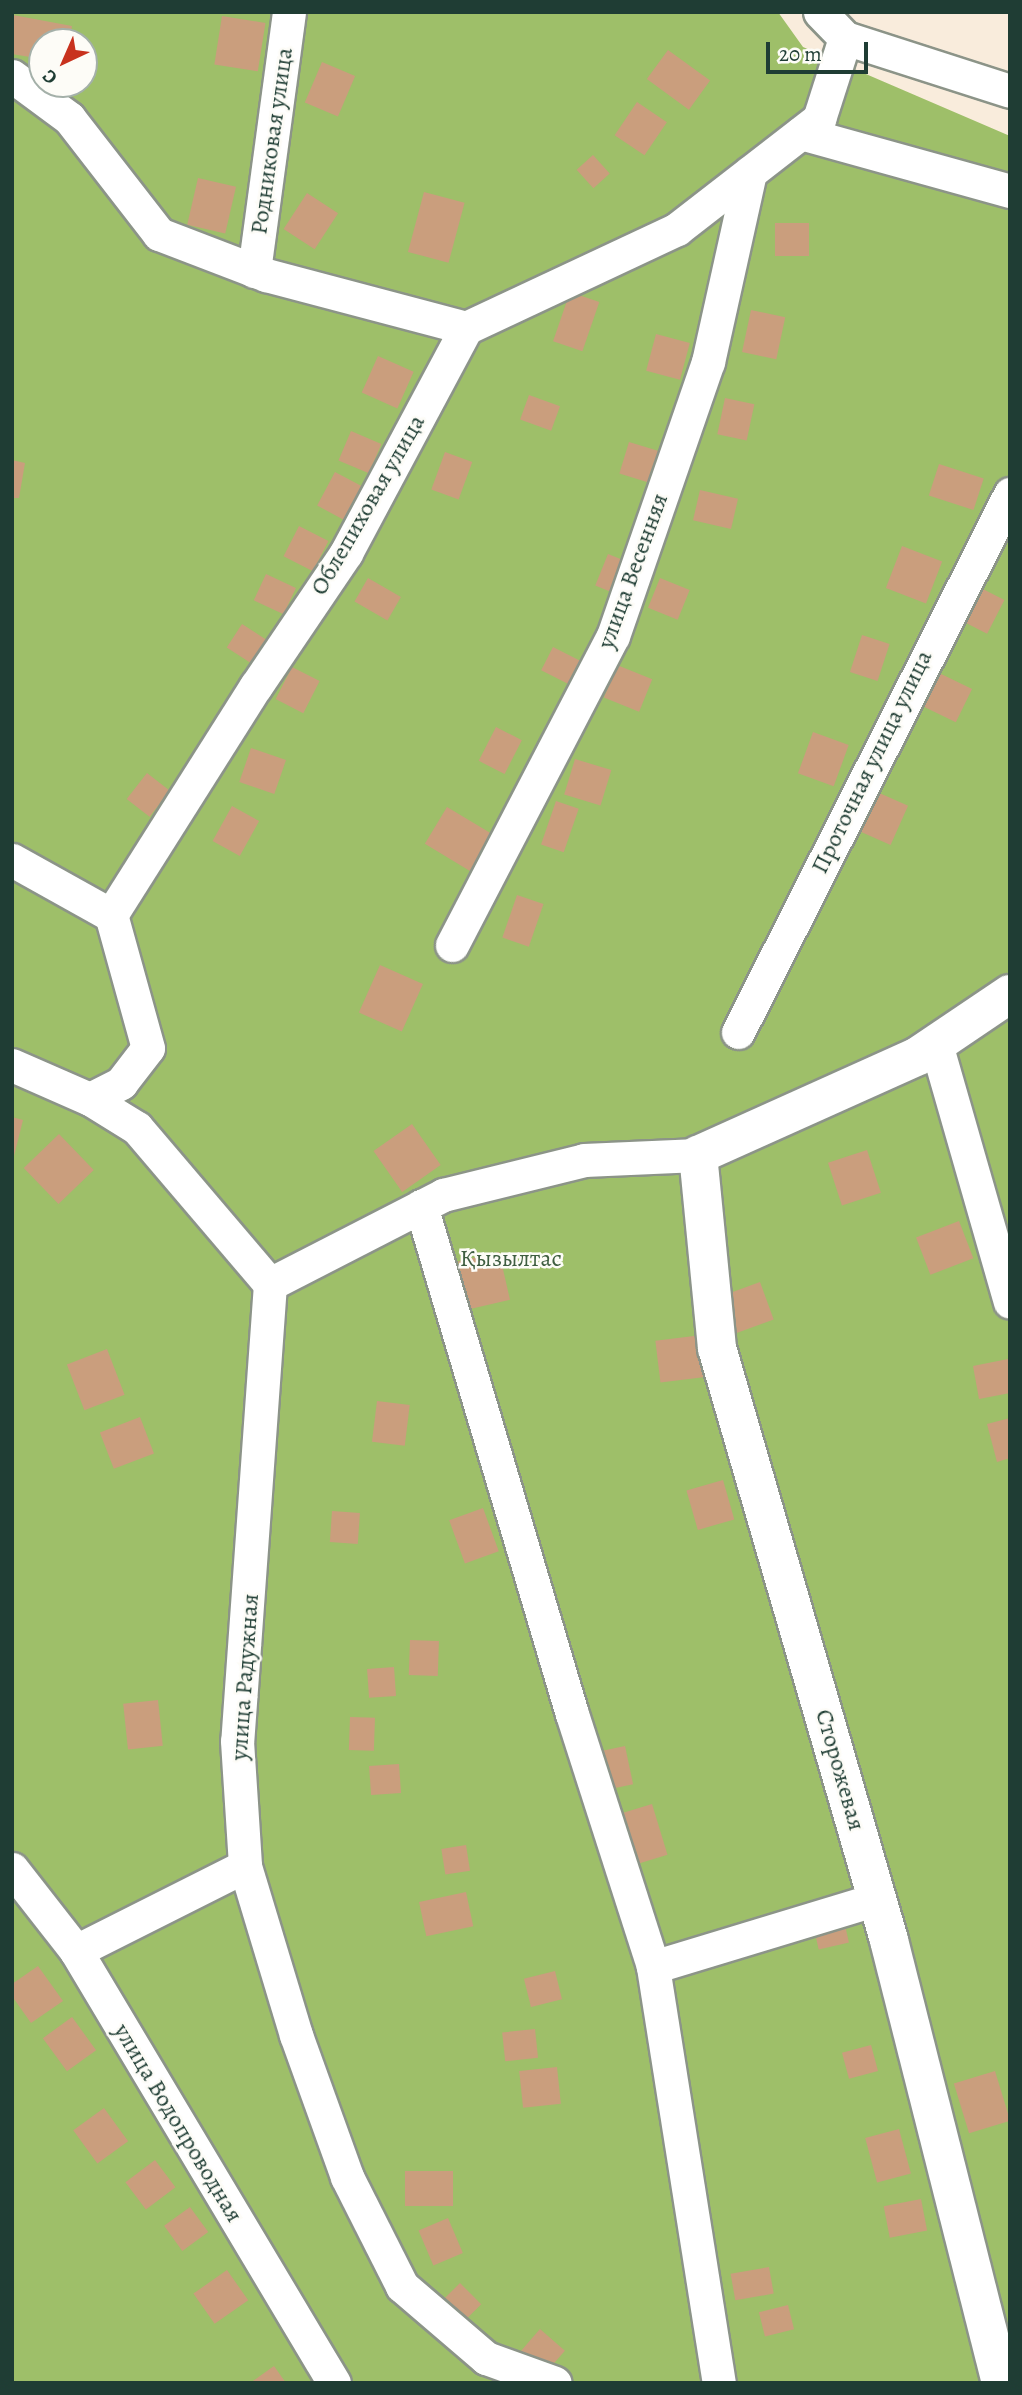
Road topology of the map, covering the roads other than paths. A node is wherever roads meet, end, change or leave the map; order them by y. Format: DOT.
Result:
graph roads {
  1 [pos="289,12"];
  2 [pos="820,12"];
  3 [pos="845,37"];
  4 [pos="12,76"];
  5 [pos="1010,91"];
  6 [pos="801,133"];
  7 [pos="750,173"];
  8 [pos="1010,191"];
  9 [pos="254,271"];
  10 [pos="466,328"];
  11 [pos="1010,494"];
  12 [pos="12,860"];
  13 [pos="111,915"];
  14 [pos="452,945"];
  15 [pos="1010,994"];
  16 [pos="738,1032"];
  17 [pos="936,1044"];
  18 [pos="12,1065"];
  19 [pos="90,1098"];
  20 [pos="698,1155"];
  21 [pos="421,1206"];
  22 [pos="270,1284"];
  23 [pos="1010,1303"];
  24 [pos="245,1866"];
  25 [pos="12,1869"];
  26 [pos="877,1899"];
  27 [pos="76,1951"];
  28 [pos="653,1967"];
  29 [pos="334,2383"];
  30 [pos="555,2383"];
  31 [pos="719,2383"];
  32 [pos="1001,2383"];
  1 -- 9 [label="street, Родниковая улица"];
  2 -- 3 [label="street"];
  3 -- 5 [label="street"];
  3 -- 6 [label="street"];
  4 -- 9 [label="street"];
  6 -- 7 [label="street"];
  6 -- 8 [label="street"];
  7 -- 10 [label="street"];
  7 -- 14 [label="street, улица Весенняя"];
  9 -- 10 [label="street"];
  10 -- 13 [label="street, Облепиховая улица"];
  11 -- 16 [label="street, Проточная улица улица"];
  12 -- 13 [label="street"];
  13 -- 19 [label="street"];
  15 -- 17 [label="street"];
  17 -- 20 [label="street"];
  17 -- 23 [label="street"];
  18 -- 19 [label="street"];
  19 -- 22 [label="street"];
  20 -- 21 [label="street"];
  20 -- 26 [label="street, Сторожевая"];
  21 -- 22 [label="street"];
  21 -- 28 [label="street"];
  22 -- 24 [label="street, улица Радужная"];
  24 -- 27 [label="street"];
  24 -- 30 [label="street, улица Радужная"];
  25 -- 27 [label="street, улица Водопроводная"];
  26 -- 28 [label="street"];
  26 -- 32 [label="street, Сторожевая"];
  27 -- 29 [label="street, улица Водопроводная"];
  28 -- 31 [label="street"];
}
